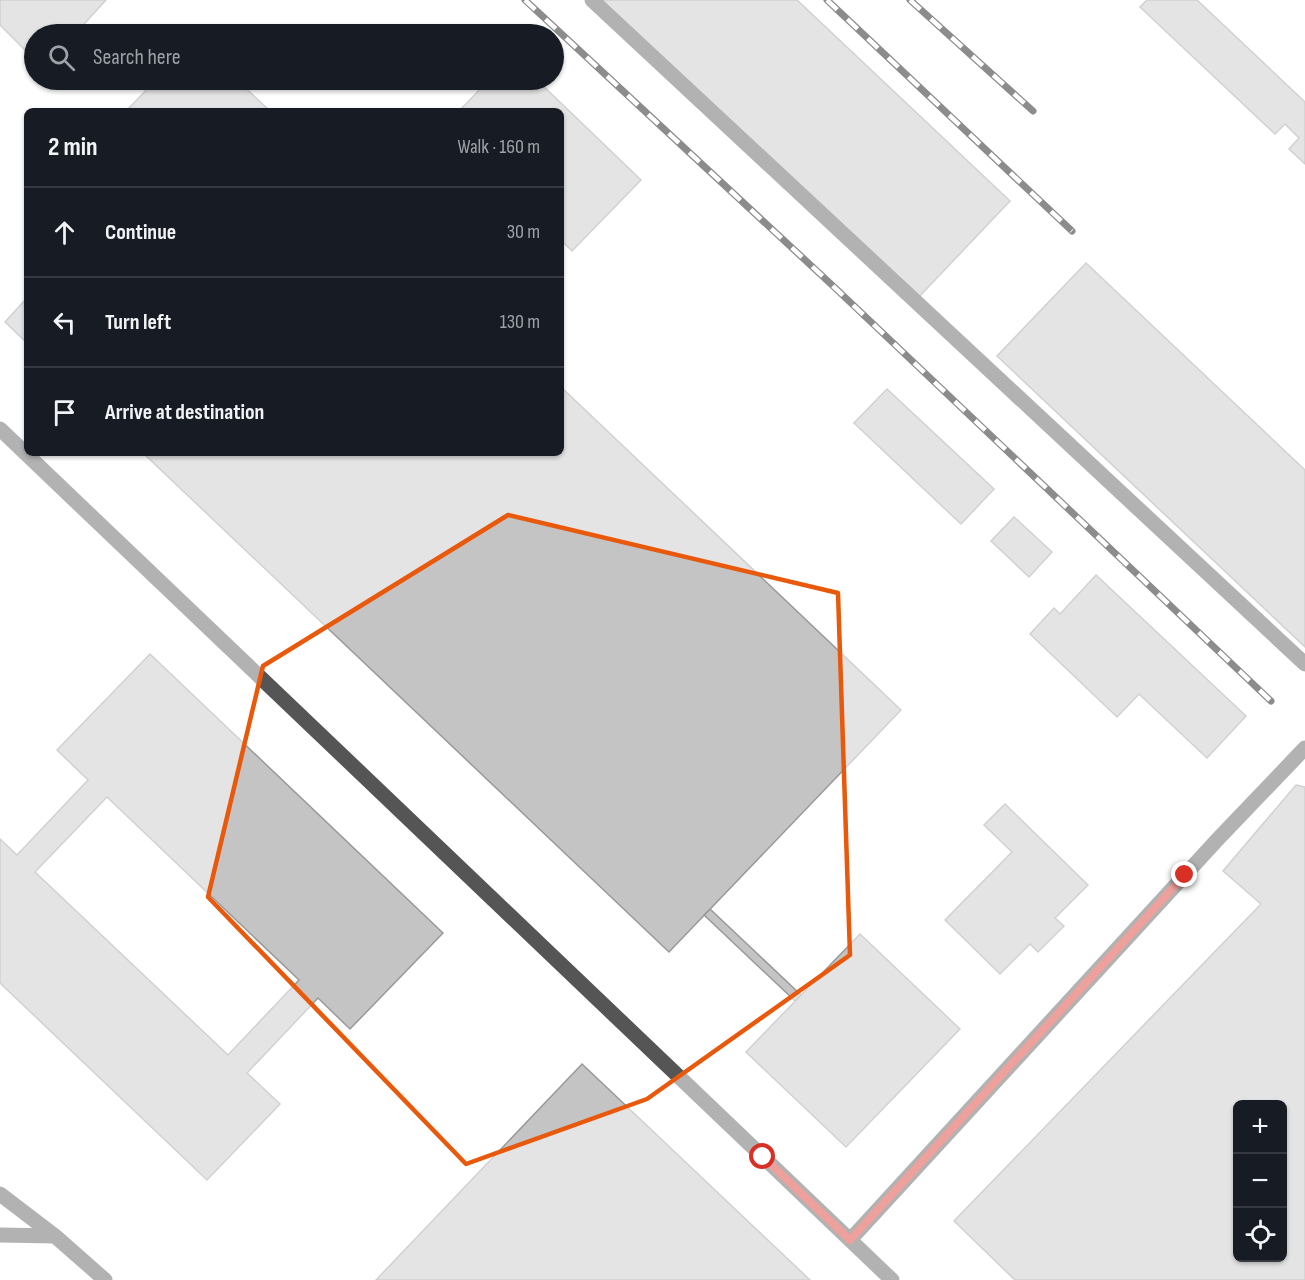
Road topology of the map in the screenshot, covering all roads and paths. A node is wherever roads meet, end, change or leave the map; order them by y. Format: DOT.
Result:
graph roads {
  1 [pos="592,0"];
  2 [pos="0,429"];
  3 [pos="24,452"];
  4 [pos="28,456"];
  5 [pos="1305,664"];
  6 [pos="1304,752"];
  7 [pos="0,1194"];
  8 [pos="0,1235"];
  9 [pos="55,1236"];
  10 [pos="850,1240"];
  11 [pos="105,1280"];
  12 [pos="892,1280"];
  1 -- 5 [label="street"];
  2 -- 3 [label="street"];
  4 -- 10 [label="street"];
  6 -- 10 [label="street"];
  7 -- 9 [label="street"];
  8 -- 9 [label="street"];
  9 -- 11 [label="street"];
  10 -- 12 [label="street"];
}
